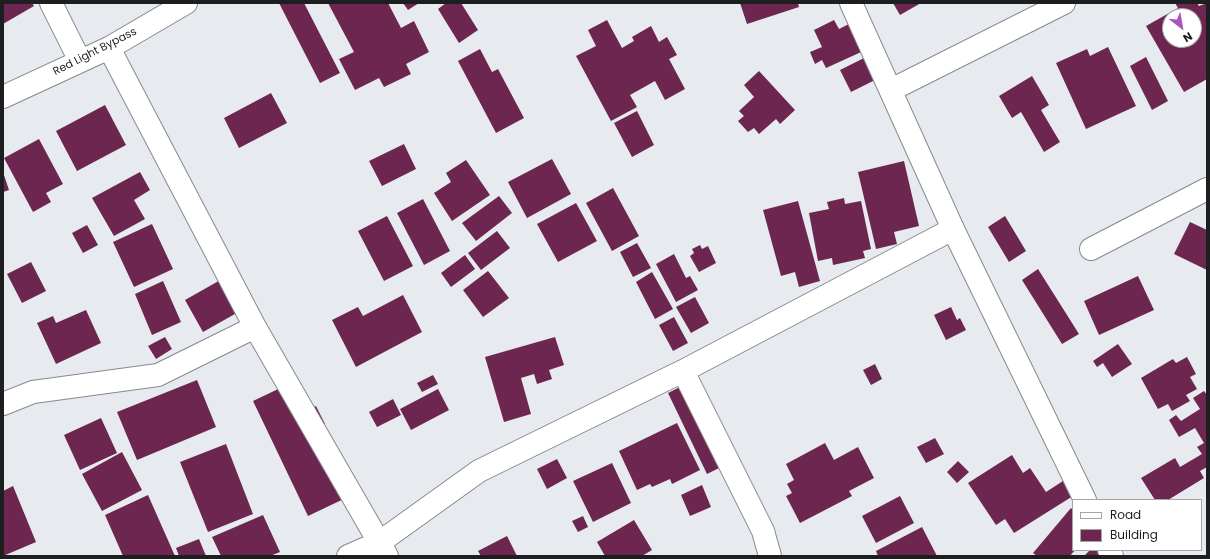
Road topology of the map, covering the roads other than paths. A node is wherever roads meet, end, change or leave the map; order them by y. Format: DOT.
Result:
graph roads {
  1 [pos="51,3"];
  2 [pos="186,3"];
  3 [pos="851,3"];
  4 [pos="1064,3"];
  5 [pos="109,48"];
  6 [pos="80,61"];
  7 [pos="891,90"];
  8 [pos="3,97"];
  9 [pos="1207,189"];
  10 [pos="953,229"];
  11 [pos="1091,249"];
  12 [pos="255,327"];
  13 [pos="683,371"];
  14 [pos="3,404"];
  15 [pos="1085,499"];
  16 [pos="384,549"];
  17 [pos="348,556"];
  18 [pos="770,556"];
  1 -- 6 [label="street"];
  2 -- 5 [label="street, Red Light Bypass"];
  3 -- 7 [label="street"];
  4 -- 7 [label="street"];
  5 -- 6 [label="street, Red Light Bypass"];
  5 -- 12 [label="street"];
  6 -- 8 [label="street, Red Light Bypass"];
  7 -- 10 [label="street"];
  9 -- 11 [label="street"];
  10 -- 13 [label="street"];
  10 -- 15 [label="street"];
  12 -- 14 [label="street"];
  12 -- 16 [label="street"];
  13 -- 16 [label="street"];
  13 -- 18 [label="street"];
  16 -- 17 [label="street"];
}
